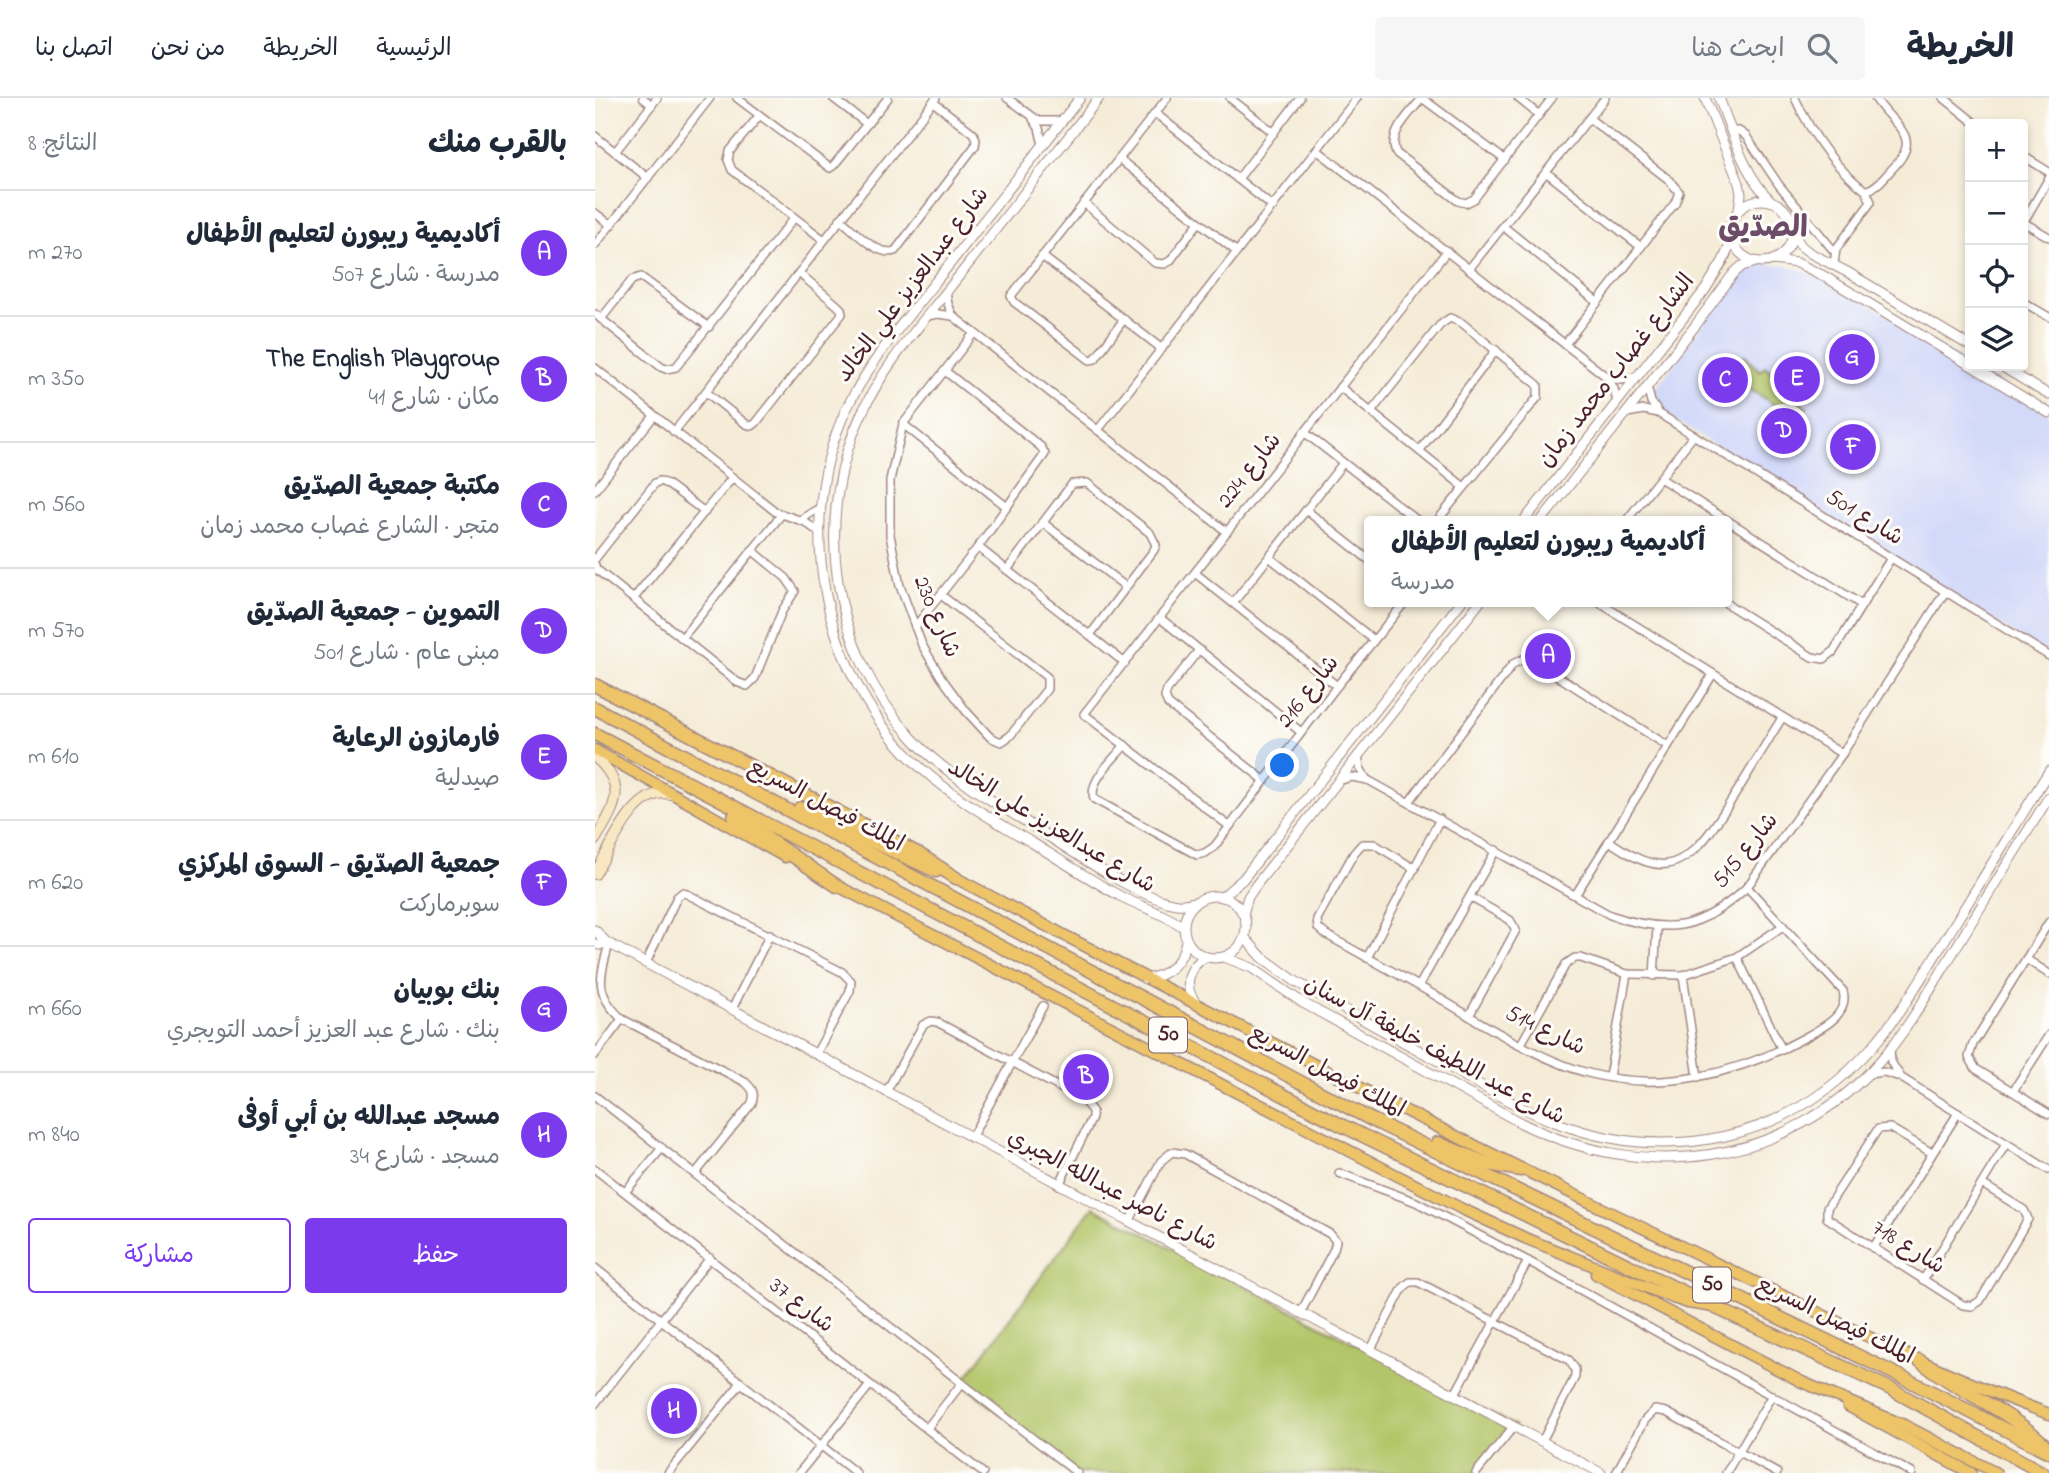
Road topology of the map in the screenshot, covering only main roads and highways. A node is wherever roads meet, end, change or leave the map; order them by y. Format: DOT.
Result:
graph roads {
  1 [pos="595,685"];
  2 [pos="595,708"];
  3 [pos="595,734"];
  4 [pos="595,750"];
  5 [pos="595,757"];
  6 [pos="681,781"];
  7 [pos="735,782"];
  8 [pos="676,796"];
  9 [pos="595,841"];
  10 [pos="595,853"];
  11 [pos="601,863"];
  12 [pos="595,874"];
  13 [pos="956,878"];
  14 [pos="837,886"];
  15 [pos="1374,1121"];
  16 [pos="1521,1170"];
  17 [pos="1557,1251"];
  18 [pos="1712,1306"];
  19 [pos="1919,1360"];
  20 [pos="1834,1396"];
  21 [pos="2049,1414"];
  22 [pos="2049,1450"];
  23 [pos="1971,1473"];
  24 [pos="1996,1473"];
  25 [pos="2043,1473"];
  1 -- 13 [label="highway"];
  2 -- 7 [label="highway, الملك فيصل السريع / 50"];
  3 -- 6 [label="highway, الملك فيصل السريع / 50"];
  4 -- 8 [label="main road, الملك فيصل السريع"];
  5 -- 9 [label="main road"];
  6 -- 14 [label="highway"];
  6 -- 18 [label="highway, الملك فيصل السريع / 50"];
  7 -- 13 [label="highway"];
  7 -- 15 [label="highway, الملك فيصل السريع / 50"];
  8 -- 11 [label="main road"];
  8 -- 14 [label="main road, الملك فيصل السريع"];
  10 -- 11 [label="main road"];
  11 -- 12 [label="main road"];
  13 -- 16 [label="main road, الملك فيصل السريع"];
  14 -- 17 [label="main road, الملك فيصل السريع"];
  15 -- 16 [label="highway"];
  15 -- 22 [label="highway, الملك فيصل السريع / 50"];
  16 -- 19 [label="main road, الملك فيصل السريع"];
  17 -- 18 [label="main road, الملك فيصل السريع"];
  17 -- 20 [label="main road"];
  18 -- 25 [label="highway, الملك فيصل السريع / 50"];
  19 -- 21 [label="main road, الملك فيصل السريع"];
  19 -- 22 [label="highway"];
  20 -- 23 [label="main road"];
  20 -- 24 [label="main road"];
}
